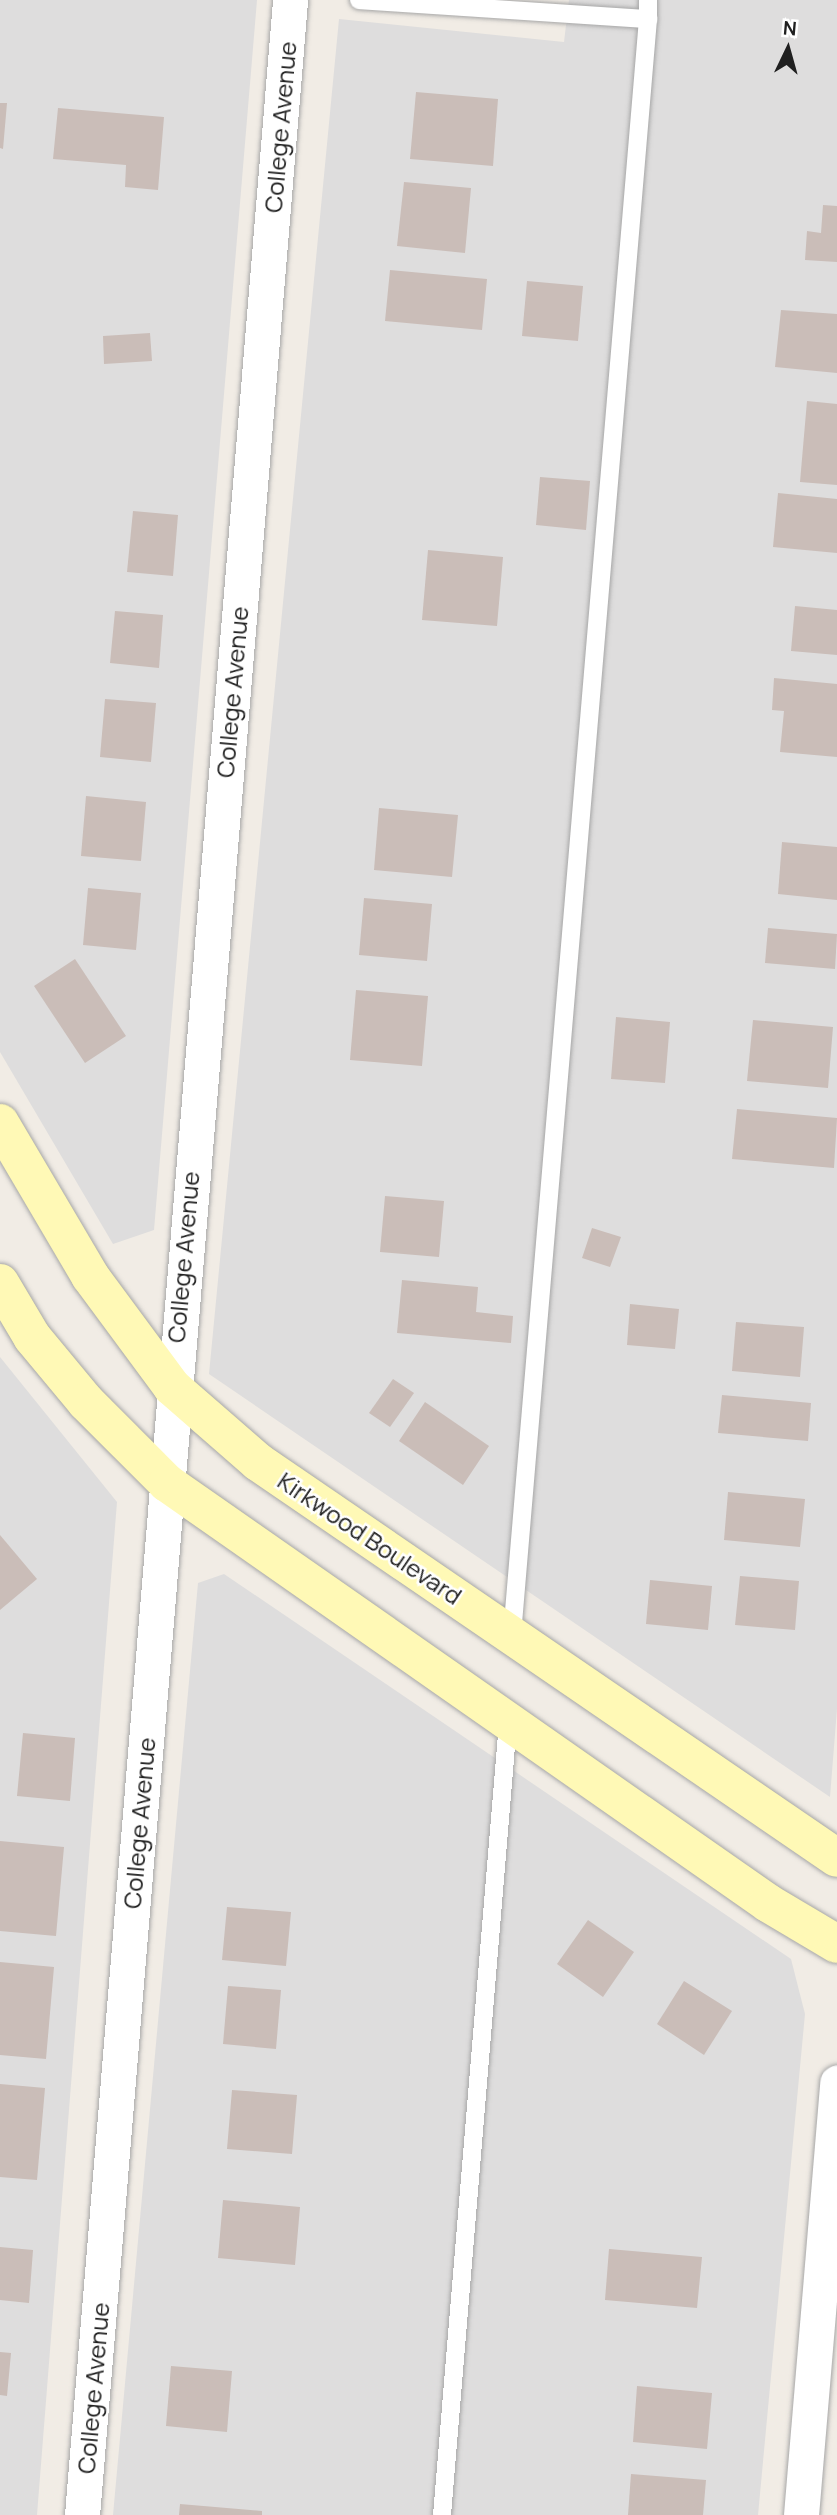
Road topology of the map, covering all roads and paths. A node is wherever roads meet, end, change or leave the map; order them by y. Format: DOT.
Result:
graph roads {
  1 [pos="290,0"];
  2 [pos="359,0"];
  3 [pos="648,0"];
  4 [pos="407,2"];
  5 [pos="648,19"];
  6 [pos="0,1123"];
  7 [pos="0,1283"];
  8 [pos="172,1387"];
  9 [pos="167,1483"];
  10 [pos="512,1634"];
  11 [pos="508,1723"];
  12 [pos="837,1857"];
  13 [pos="837,1944"];
  14 [pos="837,2082"];
  15 [pos="82,2515"];
  16 [pos="442,2515"];
  17 [pos="801,2515"];
  1 -- 8 [label="street, College Avenue"];
  2 -- 4 [label="lane"];
  3 -- 5 [label="lane"];
  4 -- 5 [label="lane"];
  5 -- 10 [label="lane"];
  6 -- 8 [label="street, Kirkwood Boulevard"];
  7 -- 9 [label="street"];
  8 -- 9 [label="street, College Avenue"];
  8 -- 10 [label="street, Kirkwood Boulevard"];
  9 -- 11 [label="street"];
  9 -- 15 [label="street, College Avenue"];
  10 -- 12 [label="street, Kirkwood Boulevard"];
  11 -- 13 [label="street"];
  11 -- 16 [label="lane"];
  14 -- 17 [label="street"];
}
